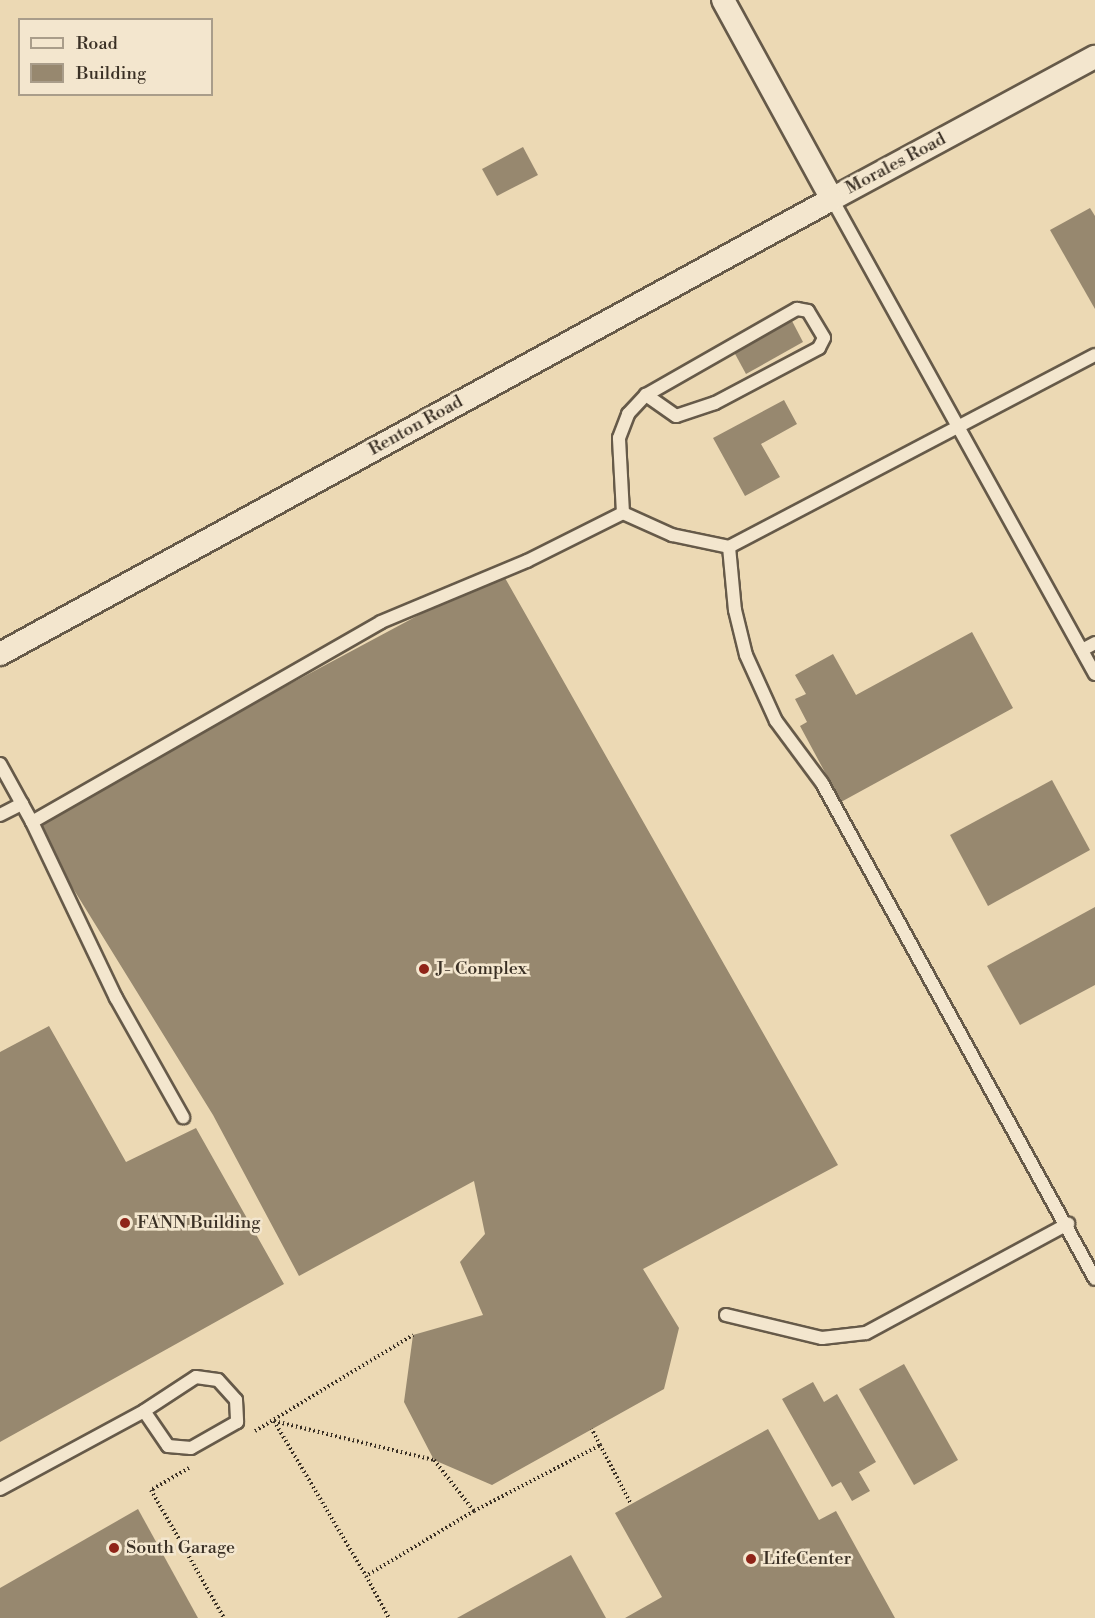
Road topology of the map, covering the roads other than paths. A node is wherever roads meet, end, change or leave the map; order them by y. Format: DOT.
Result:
graph roads {
  1 [pos="723,0"];
  2 [pos="1095,57"];
  3 [pos="832,199"];
  4 [pos="1095,355"];
  5 [pos="646,395"];
  6 [pos="958,427"];
  7 [pos="624,513"];
  8 [pos="729,547"];
  9 [pos="1095,643"];
  10 [pos="1082,650"];
  11 [pos="0,654"];
  12 [pos="1095,674"];
  13 [pos="0,764"];
  14 [pos="22,804"];
  15 [pos="0,815"];
  16 [pos="32,822"];
  17 [pos="183,1117"];
  18 [pos="1068,1224"];
  19 [pos="1095,1280"];
  20 [pos="726,1315"];
  21 [pos="144,1411"];
  22 [pos="0,1489"];
  1 -- 3 [label="street, Morales Road"];
  2 -- 3 [label="street, Morales Road"];
  3 -- 6 [label="lane"];
  3 -- 11 [label="street, Renton Road"];
  4 -- 6 [label="lane"];
  5 -- 5 [label="lane"];
  5 -- 7 [label="lane"];
  6 -- 8 [label="lane"];
  6 -- 10 [label="lane"];
  7 -- 8 [label="lane"];
  7 -- 16 [label="lane"];
  8 -- 18 [label="lane"];
  9 -- 10 [label="lane"];
  10 -- 12 [label="lane"];
  13 -- 14 [label="lane"];
  14 -- 15 [label="lane"];
  14 -- 16 [label="lane"];
  16 -- 17 [label="lane"];
  18 -- 19 [label="lane"];
  18 -- 20 [label="lane"];
  21 -- 21 [label="lane"];
  21 -- 22 [label="lane"];
}
